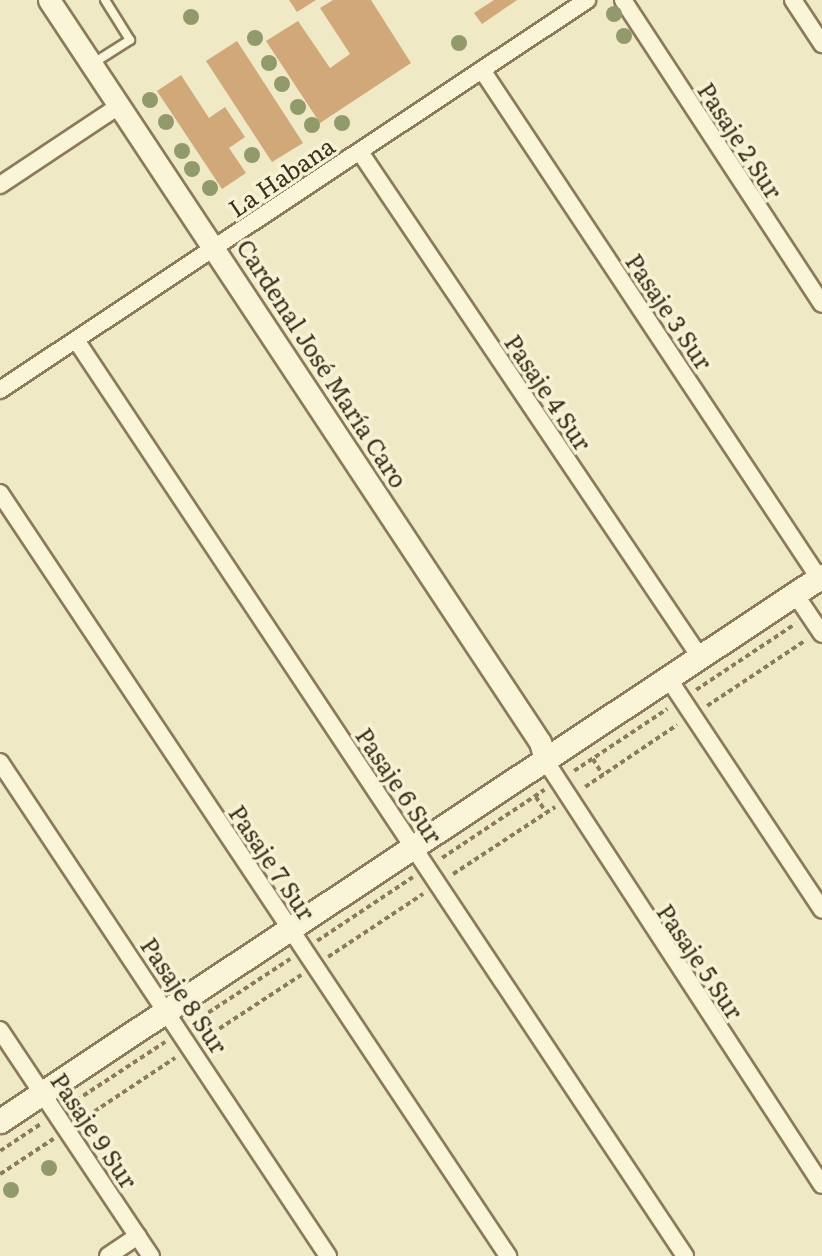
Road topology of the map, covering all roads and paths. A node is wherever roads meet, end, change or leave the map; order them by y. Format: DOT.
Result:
graph roads {
  1 [pos="49,0"];
  2 [pos="104,0"];
  3 [pos="587,0"];
  4 [pos="622,0"];
  5 [pos="793,0"];
  6 [pos="822,44"];
  7 [pos="92,64"];
  8 [pos="482,70"];
  9 [pos="119,106"];
  10 [pos="360,152"];
  11 [pos="0,186"];
  12 [pos="216,248"];
  13 [pos="822,304"];
  14 [pos="76,340"];
  15 [pos="0,390"];
  16 [pos="0,493"];
  17 [pos="820,577"];
  18 [pos="795,594"];
  19 [pos="821,632"];
  20 [pos="700,657"];
  21 [pos="668,678"];
  22 [pos="693,715"];
  23 [pos="545,760"];
  24 [pos="0,762"];
  25 [pos="566,799"];
  26 [pos="413,847"];
  27 [pos="438,884"];
  28 [pos="822,910"];
  29 [pos="290,929"];
  30 [pos="315,965"];
  31 [pos="167,1010"];
  32 [pos="0,1030"];
  33 [pos="192,1047"];
  34 [pos="42,1093"];
  35 [pos="0,1121"];
  36 [pos="67,1130"];
  37 [pos="0,1174"];
  38 [pos="822,1185"];
  39 [pos="138,1236"];
  40 [pos="108,1256"];
  41 [pos="151,1256"];
  42 [pos="328,1256"];
  43 [pos="508,1256"];
  44 [pos="685,1256"];
  1 -- 7 [label="street, Cardenal José María Caro"];
  2 -- 7 [label="lane"];
  3 -- 8 [label="street, La Habana"];
  4 -- 13 [label="street, Pasaje 2 Sur"];
  5 -- 6 [label="street"];
  7 -- 9 [label="street, Cardenal José María Caro"];
  8 -- 10 [label="street, La Habana"];
  8 -- 17 [label="street, Pasaje 3 Sur"];
  9 -- 11 [label="street"];
  9 -- 12 [label="street, Cardenal José María Caro"];
  10 -- 12 [label="street, La Habana"];
  10 -- 20 [label="street, Pasaje 4 Sur"];
  12 -- 14 [label="street, La Habana"];
  12 -- 23 [label="street, Cardenal José María Caro"];
  14 -- 15 [label="street, La Habana"];
  14 -- 26 [label="street, Pasaje 6 Sur"];
  16 -- 29 [label="street, Pasaje 7 Sur"];
  17 -- 18 [label="main road"];
  18 -- 19 [label="street"];
  18 -- 20 [label="main road"];
  19 -- 22 [label="path"];
  20 -- 21 [label="main road"];
  21 -- 22 [label="street"];
  21 -- 23 [label="main road"];
  22 -- 25 [label="path"];
  22 -- 28 [label="street"];
  23 -- 25 [label="street, Pasaje 5 Sur"];
  23 -- 26 [label="main road"];
  24 -- 31 [label="street, Pasaje 8 Sur"];
  25 -- 27 [label="path"];
  25 -- 38 [label="street, Pasaje 5 Sur"];
  26 -- 27 [label="street, Pasaje 6 Sur"];
  26 -- 29 [label="main road"];
  27 -- 30 [label="path"];
  27 -- 44 [label="street, Pasaje 6 Sur"];
  29 -- 30 [label="street, Pasaje 7 Sur"];
  29 -- 31 [label="main road"];
  30 -- 33 [label="path"];
  30 -- 43 [label="street, Pasaje 7 Sur"];
  31 -- 33 [label="street, Pasaje 8 Sur"];
  31 -- 34 [label="main road"];
  32 -- 34 [label="street, Pasaje 9 Sur"];
  33 -- 36 [label="path"];
  33 -- 42 [label="street, Pasaje 8 Sur"];
  34 -- 35 [label="main road"];
  34 -- 36 [label="street, Pasaje 9 Sur"];
  36 -- 37 [label="path"];
  36 -- 39 [label="street, Pasaje 9 Sur"];
  39 -- 40 [label="street"];
  39 -- 41 [label="street, Pasaje 9 Sur"];
}
